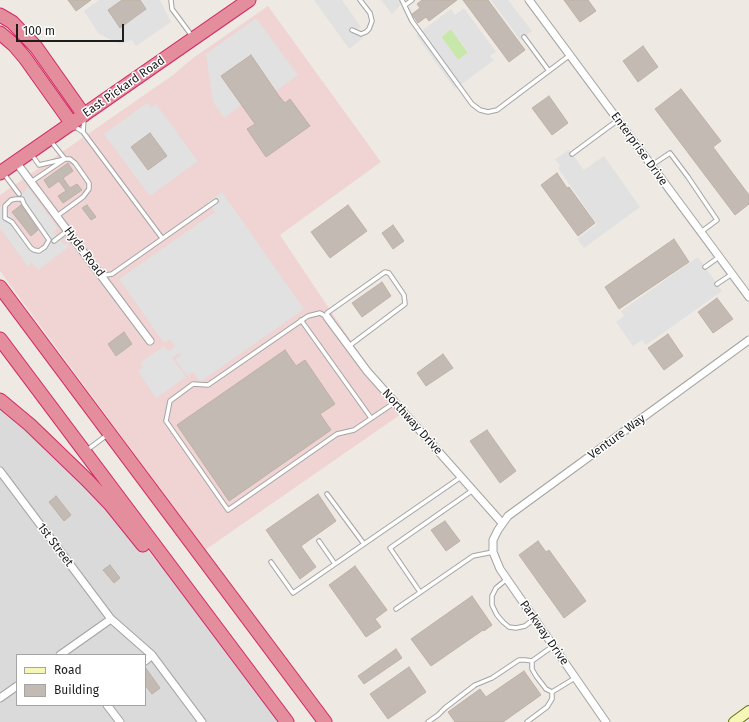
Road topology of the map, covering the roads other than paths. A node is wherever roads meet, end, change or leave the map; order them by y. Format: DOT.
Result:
graph roads {
  1 [pos="171,0"];
  2 [pos="249,0"];
  3 [pos="360,0"];
  4 [pos="402,0"];
  5 [pos="412,0"];
  6 [pos="529,0"];
  7 [pos="405,5"];
  8 [pos="0,15"];
  9 [pos="352,30"];
  10 [pos="0,33"];
  11 [pos="524,37"];
  12 [pos="194,39"];
  13 [pos="570,55"];
  14 [pos="549,71"];
  15 [pos="84,115"];
  16 [pos="618,120"];
  17 [pos="72,124"];
  18 [pos="83,132"];
  19 [pos="50,139"];
  20 [pos="30,153"];
  21 [pos="572,154"];
  22 [pos="65,159"];
  23 [pos="16,162"];
  24 [pos="39,165"];
  25 [pos="652,166"];
  26 [pos="1,173"];
  27 [pos="45,173"];
  28 [pos="31,182"];
  29 [pos="19,194"];
  30 [pos="216,201"];
  31 [pos="57,216"];
  32 [pos="5,218"];
  33 [pos="68,231"];
  34 [pos="701,232"];
  35 [pos="162,238"];
  36 [pos="54,241"];
  37 [pos="719,257"];
  38 [pos="705,266"];
  39 [pos="100,273"];
  40 [pos="732,274"];
  41 [pos="717,284"];
  42 [pos="0,287"];
  43 [pos="749,297"];
  44 [pos="327,317"];
  45 [pos="302,320"];
  46 [pos="0,339"];
  47 [pos="749,340"];
  48 [pos="150,341"];
  49 [pos="349,346"];
  50 [pos="0,400"];
  51 [pos="394,403"];
  52 [pos="371,418"];
  53 [pos="109,434"];
  54 [pos="84,452"];
  55 [pos="0,471"];
  56 [pos="461,477"];
  57 [pos="473,490"];
  58 [pos="327,494"];
  59 [pos="502,523"];
  60 [pos="319,540"];
  61 [pos="493,540"];
  62 [pos="364,544"];
  63 [pos="493,552"];
  64 [pos="272,562"];
  65 [pos="335,564"];
  66 [pos="507,579"];
  67 [pos="420,592"];
  68 [pos="189,593"];
  69 [pos="396,609"];
  70 [pos="111,619"];
  71 [pos="534,619"];
  72 [pos="553,646"];
  73 [pos="61,654"];
  74 [pos="152,656"];
  75 [pos="146,660"];
  76 [pos="532,661"];
  77 [pos="575,678"];
  78 [pos="16,687"];
  79 [pos="552,692"];
  80 [pos="0,698"];
  81 [pos="108,706"];
  82 [pos="749,711"];
  83 [pos="120,722"];
  84 [pos="202,722"];
  85 [pos="286,722"];
  86 [pos="325,722"];
  87 [pos="428,722"];
  88 [pos="527,722"];
  89 [pos="606,722"];
  90 [pos="734,722"];
  1 -- 12 [label="lane"];
  2 -- 12 [label="highway, East Pickard Road"];
  3 -- 9 [label="lane"];
  4 -- 7 [label="lane"];
  5 -- 7 [label="lane"];
  6 -- 13 [label="street, Enterprise Drive"];
  7 -- 14 [label="lane"];
  8 -- 15 [label="highway"];
  10 -- 17 [label="highway"];
  11 -- 14 [label="lane"];
  12 -- 15 [label="highway, East Pickard Road"];
  13 -- 14 [label="lane"];
  13 -- 16 [label="street, Enterprise Drive"];
  15 -- 17 [label="highway, East Pickard Road"];
  15 -- 18 [label="lane"];
  16 -- 21 [label="lane"];
  16 -- 25 [label="street, Enterprise Drive"];
  17 -- 18 [label="lane"];
  17 -- 19 [label="highway, East Pickard Road"];
  18 -- 35 [label="lane"];
  19 -- 20 [label="highway, East Pickard Road"];
  19 -- 22 [label="lane"];
  20 -- 23 [label="highway, East Pickard Road"];
  20 -- 24 [label="lane"];
  22 -- 24 [label="lane"];
  22 -- 27 [label="lane"];
  22 -- 31 [label="lane"];
  23 -- 26 [label="highway, East Pickard Road"];
  23 -- 28 [label="street, Hyde Road"];
  24 -- 27 [label="lane"];
  25 -- 34 [label="street, Enterprise Drive"];
  25 -- 34 [label="lane"];
  26 -- 29 [label="lane"];
  27 -- 28 [label="lane"];
  28 -- 31 [label="street, Hyde Road"];
  30 -- 35 [label="lane"];
  31 -- 33 [label="street, Hyde Road"];
  32 -- 32 [label="lane"];
  33 -- 36 [label="lane"];
  33 -- 39 [label="street, Hyde Road"];
  34 -- 37 [label="street, Enterprise Drive"];
  35 -- 39 [label="lane"];
  37 -- 38 [label="lane"];
  37 -- 40 [label="street, Enterprise Drive"];
  39 -- 48 [label="street, Hyde Road"];
  40 -- 41 [label="lane"];
  40 -- 43 [label="street, Enterprise Drive"];
  42 -- 53 [label="highway"];
  44 -- 45 [label="lane"];
  44 -- 49 [label="street, Northway Drive"];
  44 -- 49 [label="lane"];
  45 -- 52 [label="lane"];
  45 -- 52 [label="lane"];
  46 -- 54 [label="highway"];
  47 -- 59 [label="street, Venture Way"];
  49 -- 51 [label="street, Northway Drive"];
  50 -- 68 [label="highway"];
  51 -- 52 [label="lane"];
  51 -- 56 [label="street, Northway Drive"];
  53 -- 54 [label="lane"];
  53 -- 86 [label="highway"];
  54 -- 68 [label="highway"];
  55 -- 70 [label="street, 1st Street"];
  56 -- 57 [label="street, Northway Drive"];
  56 -- 62 [label="lane"];
  57 -- 59 [label="street, Northway Drive"];
  57 -- 67 [label="lane"];
  58 -- 62 [label="lane"];
  59 -- 61 [label="street, Venture Way"];
  60 -- 65 [label="lane"];
  61 -- 63 [label="street, Parkway Drive"];
  62 -- 65 [label="lane"];
  63 -- 66 [label="street, Parkway Drive"];
  63 -- 67 [label="lane"];
  64 -- 65 [label="lane"];
  66 -- 71 [label="street, Parkway Drive"];
  66 -- 71 [label="lane"];
  67 -- 69 [label="lane"];
  68 -- 85 [label="highway"];
  70 -- 73 [label="street"];
  70 -- 74 [label="street, 1st Street"];
  71 -- 72 [label="street, Parkway Drive"];
  72 -- 76 [label="lane"];
  72 -- 77 [label="street, Parkway Drive"];
  74 -- 75 [label="street"];
  74 -- 84 [label="street, 1st Street"];
  76 -- 79 [label="lane"];
  76 -- 87 [label="lane"];
  77 -- 79 [label="lane"];
  77 -- 89 [label="street, Parkway Drive"];
  78 -- 80 [label="street"];
  79 -- 88 [label="lane"];
  81 -- 83 [label="street"];
  82 -- 90 [label="street"];
}
